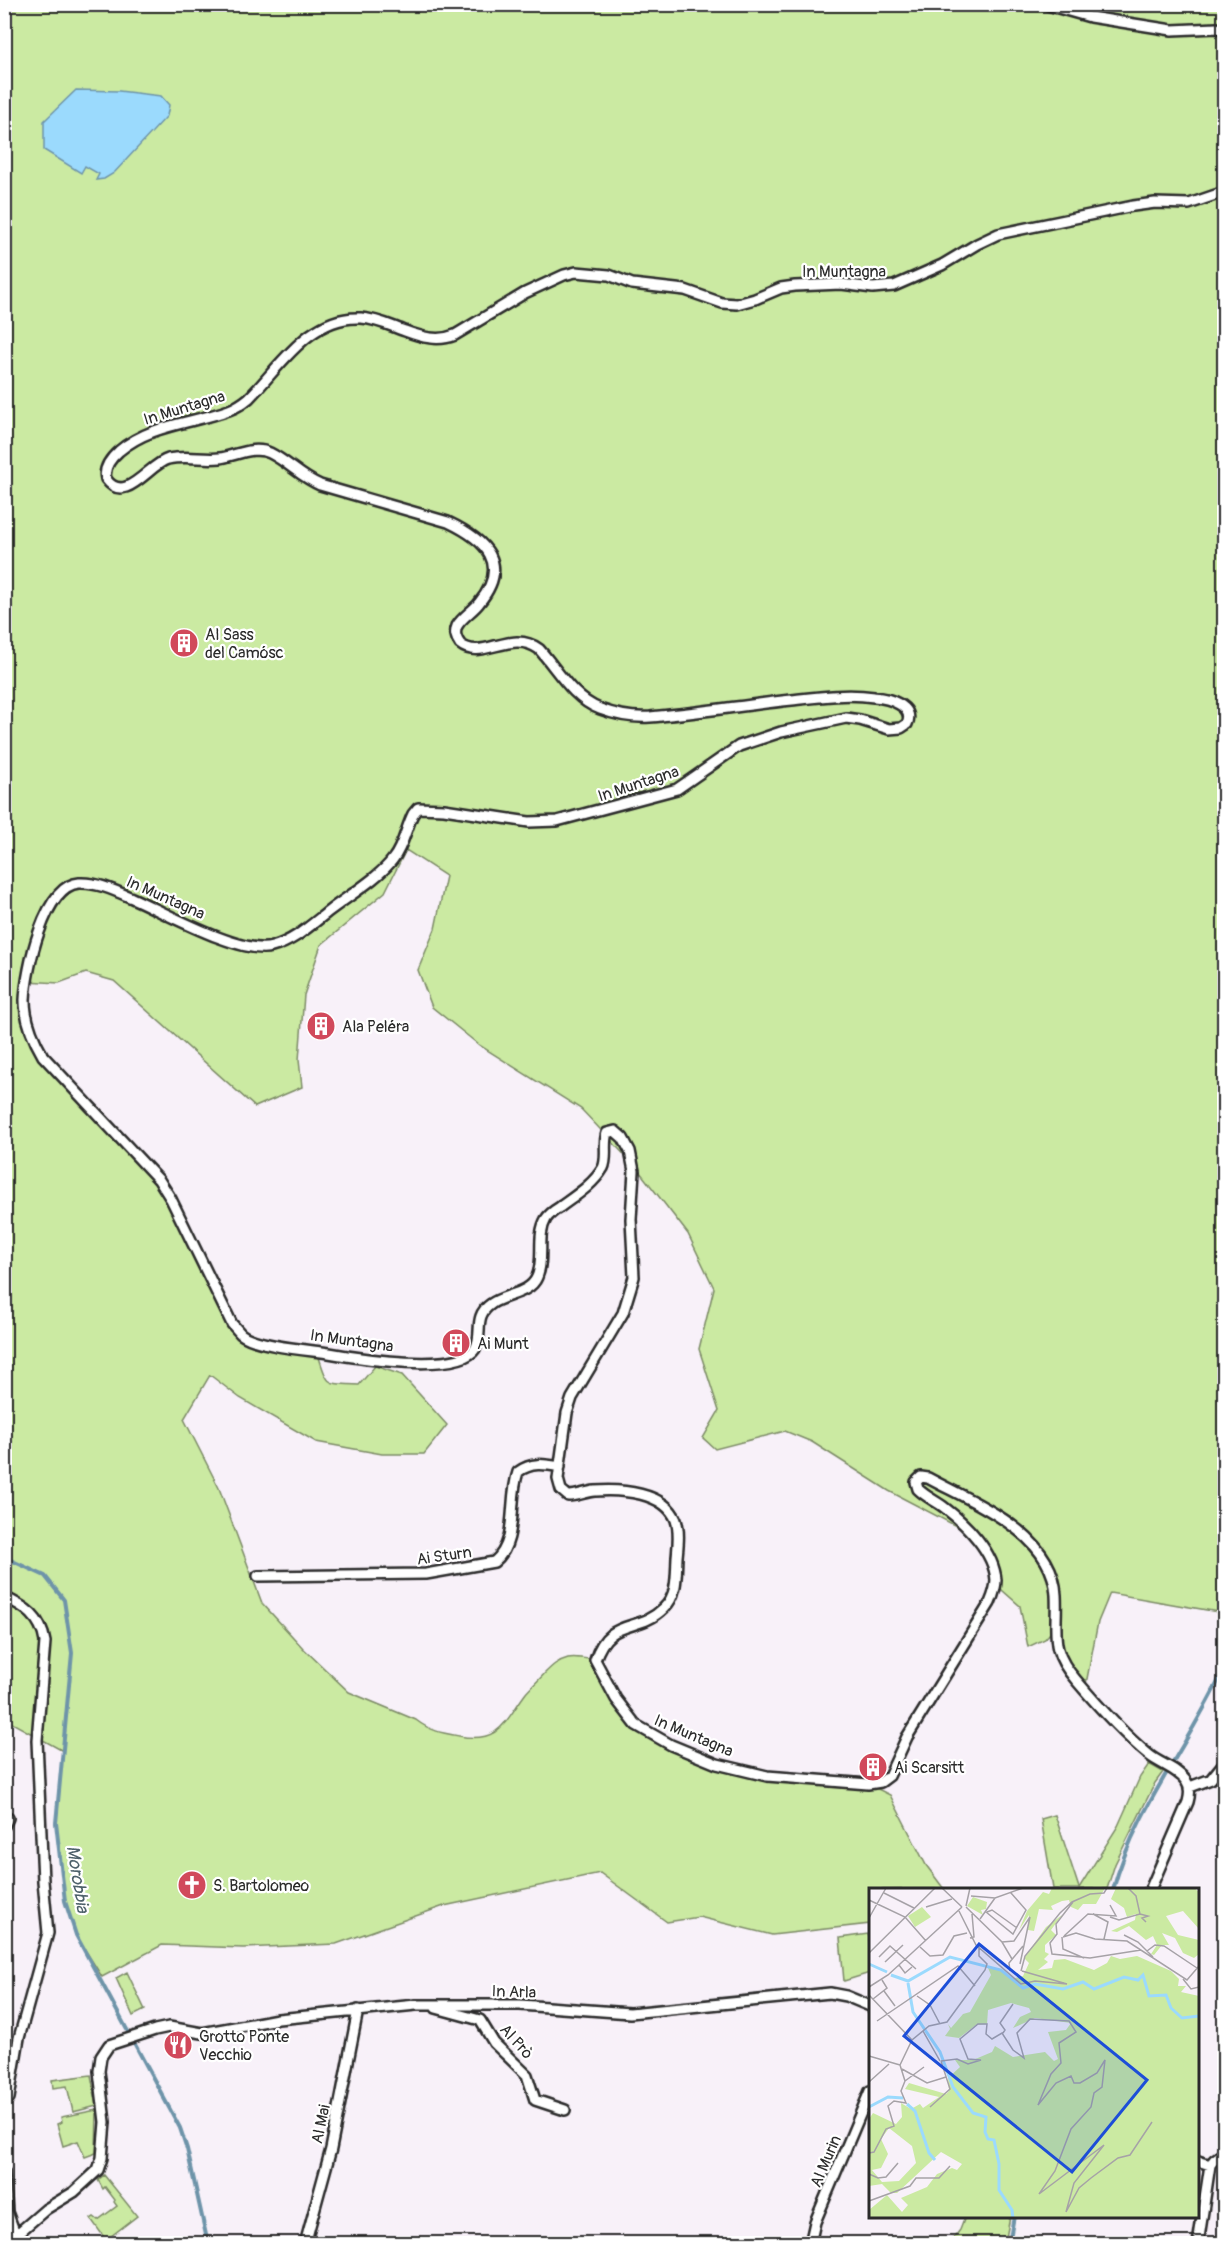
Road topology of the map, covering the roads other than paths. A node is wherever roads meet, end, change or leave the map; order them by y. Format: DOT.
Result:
graph roads {
  1 [pos="1044,4"];
  2 [pos="1224,30"];
  3 [pos="1224,192"];
  4 [pos="560,1467"];
  5 [pos="258,1576"];
  6 [pos="4,1597"];
  7 [pos="1224,1763"];
  8 [pos="1190,1787"];
  9 [pos="1151,1888"];
  10 [pos="432,2005"];
  11 [pos="869,2006"];
  12 [pos="358,2010"];
  13 [pos="869,2093"];
  14 [pos="4,2103"];
  15 [pos="565,2110"];
  16 [pos="1224,2153"];
  17 [pos="1199,2162"];
  18 [pos="1210,2165"];
  19 [pos="4,2172"];
  20 [pos="17,2240"];
  21 [pos="305,2244"];
  22 [pos="810,2244"];
  23 [pos="1198,2244"];
  1 -- 2 [label="street"];
  3 -- 4 [label="street, In Muntagna"];
  4 -- 5 [label="street, Ai Sturn"];
  4 -- 8 [label="street, In Muntagna"];
  6 -- 14 [label="street"];
  7 -- 8 [label="street"];
  8 -- 9 [label="street"];
  10 -- 11 [label="street, In Arla"];
  10 -- 12 [label="street, In Arla"];
  10 -- 15 [label="street, Al Prò"];
  12 -- 20 [label="street, In Arla"];
  12 -- 21 [label="street, Al Mai"];
  13 -- 22 [label="street, Al Murin"];
  16 -- 18 [label="street"];
  17 -- 18 [label="street"];
  18 -- 23 [label="street"];
  19 -- 20 [label="street"];
}
